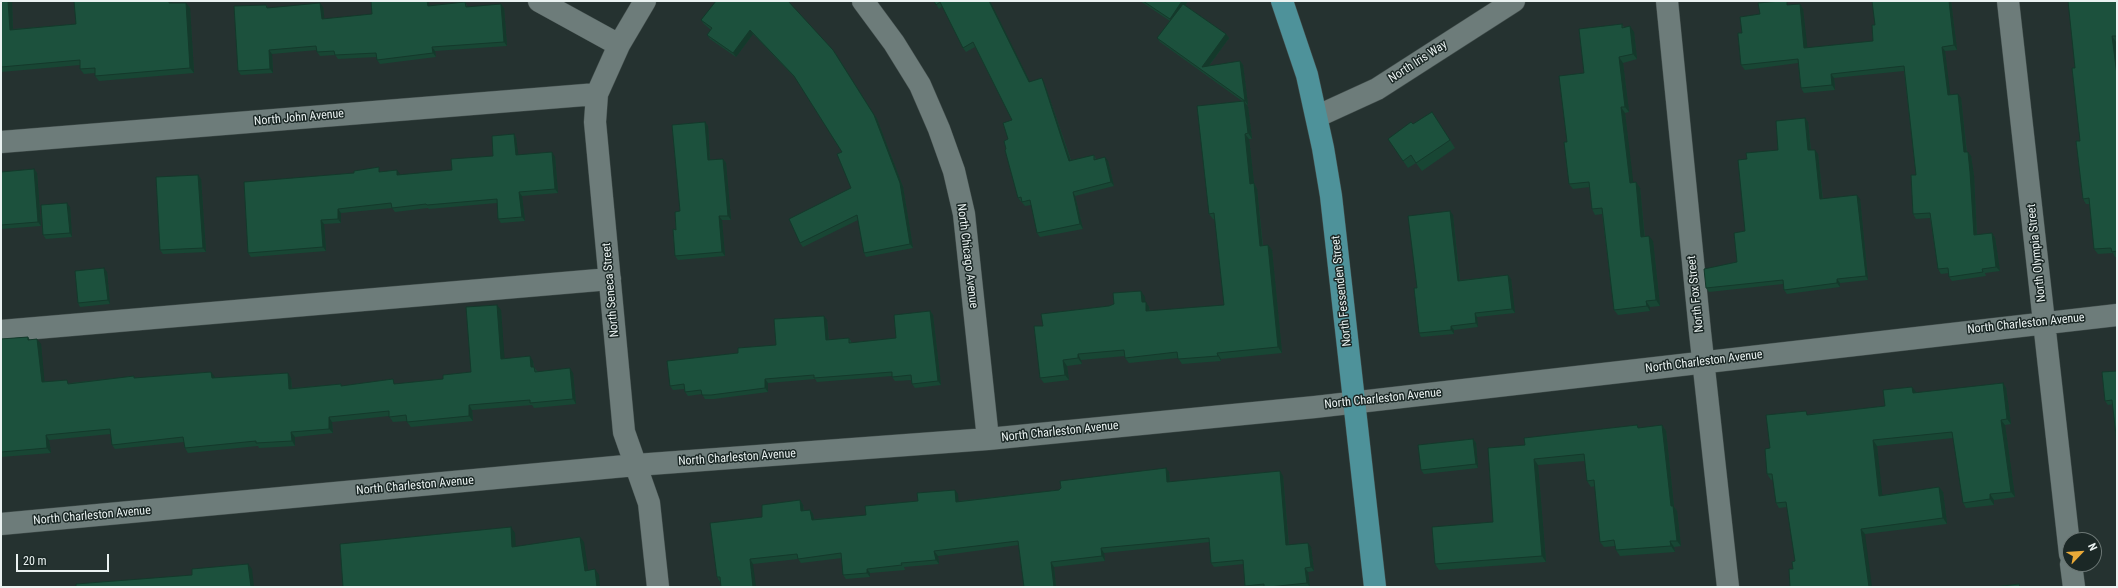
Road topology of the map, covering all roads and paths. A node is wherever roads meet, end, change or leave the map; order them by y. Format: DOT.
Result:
graph roads {
  1 [pos="540,1"];
  2 [pos="645,1"];
  3 [pos="863,1"];
  4 [pos="1282,1"];
  5 [pos="1514,1"];
  6 [pos="1667,1"];
  7 [pos="2008,1"];
  8 [pos="619,45"];
  9 [pos="597,94"];
  10 [pos="1318,116"];
  11 [pos="1,142"];
  12 [pos="610,279"];
  13 [pos="2117,315"];
  14 [pos="2044,322"];
  15 [pos="1,331"];
  16 [pos="1703,362"];
  17 [pos="1355,403"];
  18 [pos="988,439"];
  19 [pos="636,466"];
  20 [pos="1,524"];
  21 [pos="2068,532"];
  22 [pos="2072,572"];
  23 [pos="658,587"];
  24 [pos="1375,587"];
  25 [pos="1728,587"];
  26 [pos="2074,587"];
  1 -- 8 [label="street"];
  2 -- 8 [label="street, North Seneca Street"];
  3 -- 18 [label="street, North Chicago Avenue"];
  4 -- 10 [label="main road, North Fessenden Street"];
  5 -- 10 [label="street, North Iris Way"];
  6 -- 16 [label="street, North Fox Street"];
  7 -- 14 [label="street, North Olympia Street"];
  8 -- 9 [label="street, North Seneca Street"];
  9 -- 11 [label="street, North John Avenue"];
  9 -- 12 [label="street, North Seneca Street"];
  10 -- 17 [label="main road, North Fessenden Street"];
  12 -- 15 [label="street"];
  12 -- 19 [label="street, North Seneca Street"];
  13 -- 14 [label="street, North Charleston Avenue"];
  14 -- 16 [label="street, North Charleston Avenue"];
  14 -- 21 [label="street, North Olympia Street"];
  16 -- 17 [label="street, North Charleston Avenue"];
  16 -- 25 [label="street, North Fox Street"];
  17 -- 18 [label="street, North Charleston Avenue"];
  17 -- 24 [label="main road, North Fessenden Street"];
  18 -- 19 [label="street, North Charleston Avenue"];
  19 -- 20 [label="street, North Charleston Avenue"];
  19 -- 23 [label="street, North Seneca Street"];
  22 -- 26 [label="street"];
}
